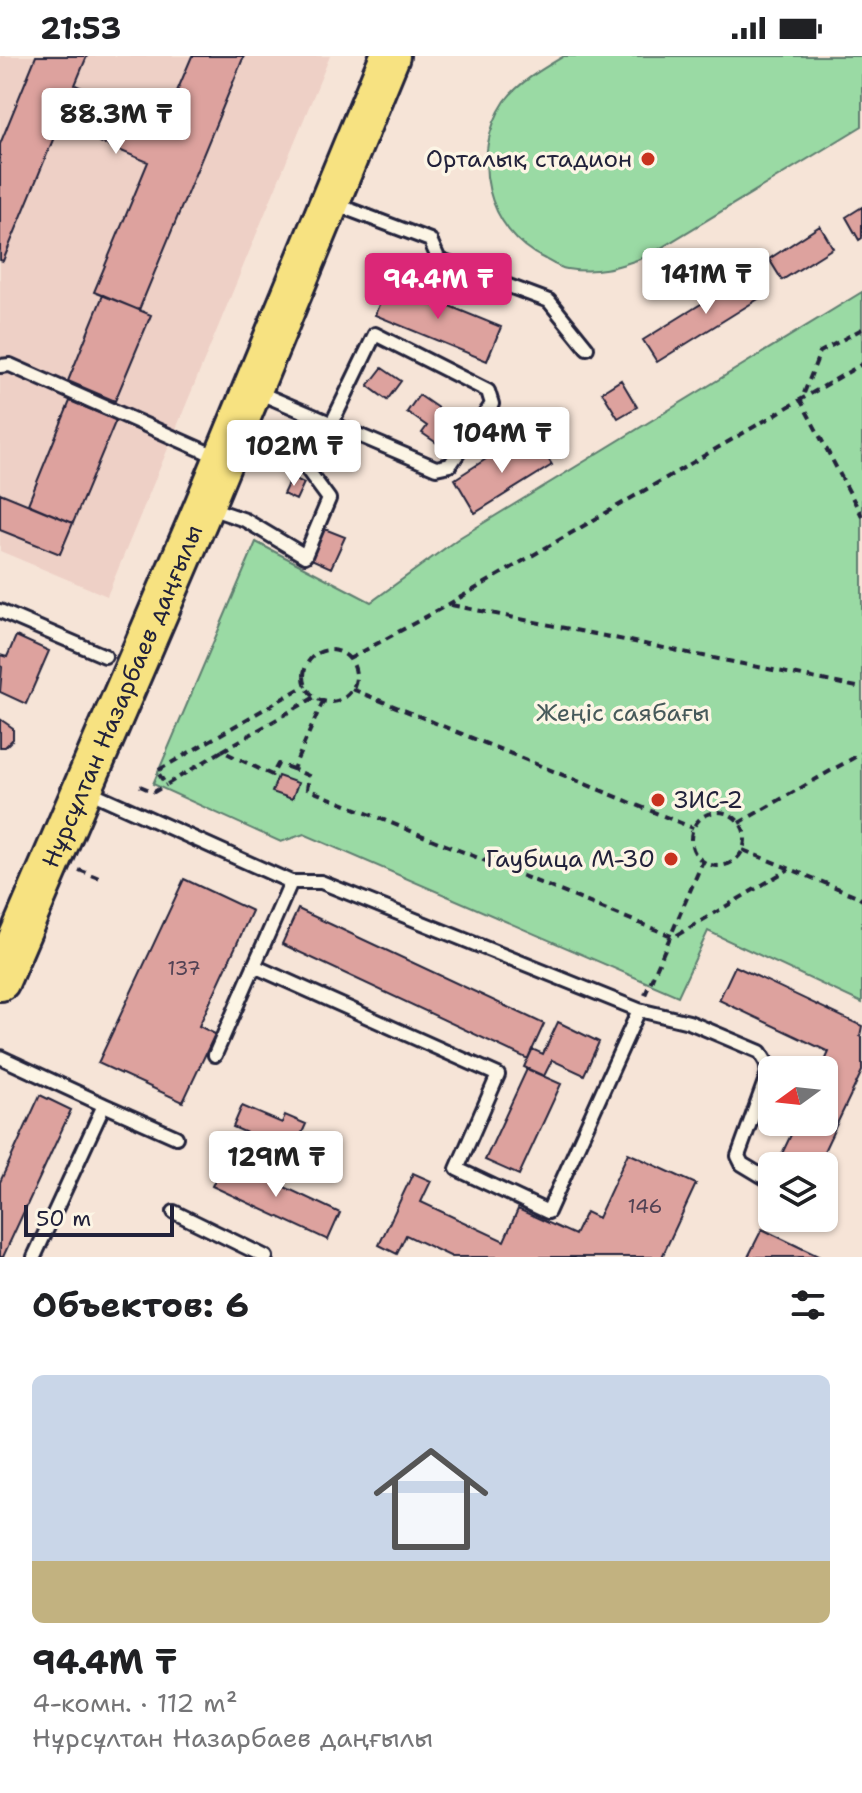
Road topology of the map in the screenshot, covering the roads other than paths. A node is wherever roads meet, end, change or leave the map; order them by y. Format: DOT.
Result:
graph roads {
  1 [pos="390,56"];
  2 [pos="329,202"];
  3 [pos="587,348"];
  4 [pos="0,366"];
  5 [pos="246,403"];
  6 [pos="332,423"];
  7 [pos="223,459"];
  8 [pos="204,506"];
  9 [pos="0,611"];
  10 [pos="105,656"];
  11 [pos="82,789"];
  12 [pos="291,882"];
  13 [pos="254,966"];
  14 [pos="0,981"];
  15 [pos="639,1010"];
  16 [pos="215,1055"];
  17 [pos="0,1057"];
  18 [pos="104,1105"];
  19 [pos="176,1137"];
  20 [pos="758,1174"];
  21 [pos="174,1212"];
  22 [pos="34,1257"];
  23 [pos="266,1257"];
  1 -- 2 [label="main road, Нұрсұлтан Назарбаев даңғылы"];
  2 -- 3 [label="lane"];
  2 -- 5 [label="main road, Нұрсұлтан Назарбаев даңғылы"];
  4 -- 7 [label="lane"];
  5 -- 6 [label="lane"];
  5 -- 7 [label="main road, Нұрсұлтан Назарбаев даңғылы"];
  5 -- 8 [label="lane"];
  6 -- 6 [label="lane"];
  7 -- 8 [label="main road, Нұрсұлтан Назарбаев даңғылы"];
  8 -- 11 [label="main road, Нұрсұлтан Назарбаев даңғылы"];
  9 -- 10 [label="lane"];
  11 -- 12 [label="lane"];
  11 -- 14 [label="main road, Нұрсұлтан Назарбаев даңғылы"];
  12 -- 13 [label="lane"];
  12 -- 15 [label="lane"];
  13 -- 15 [label="lane"];
  13 -- 16 [label="lane"];
  15 -- 20 [label="lane"];
  17 -- 18 [label="lane"];
  18 -- 19 [label="lane"];
  18 -- 22 [label="lane"];
  21 -- 23 [label="lane"];
}
